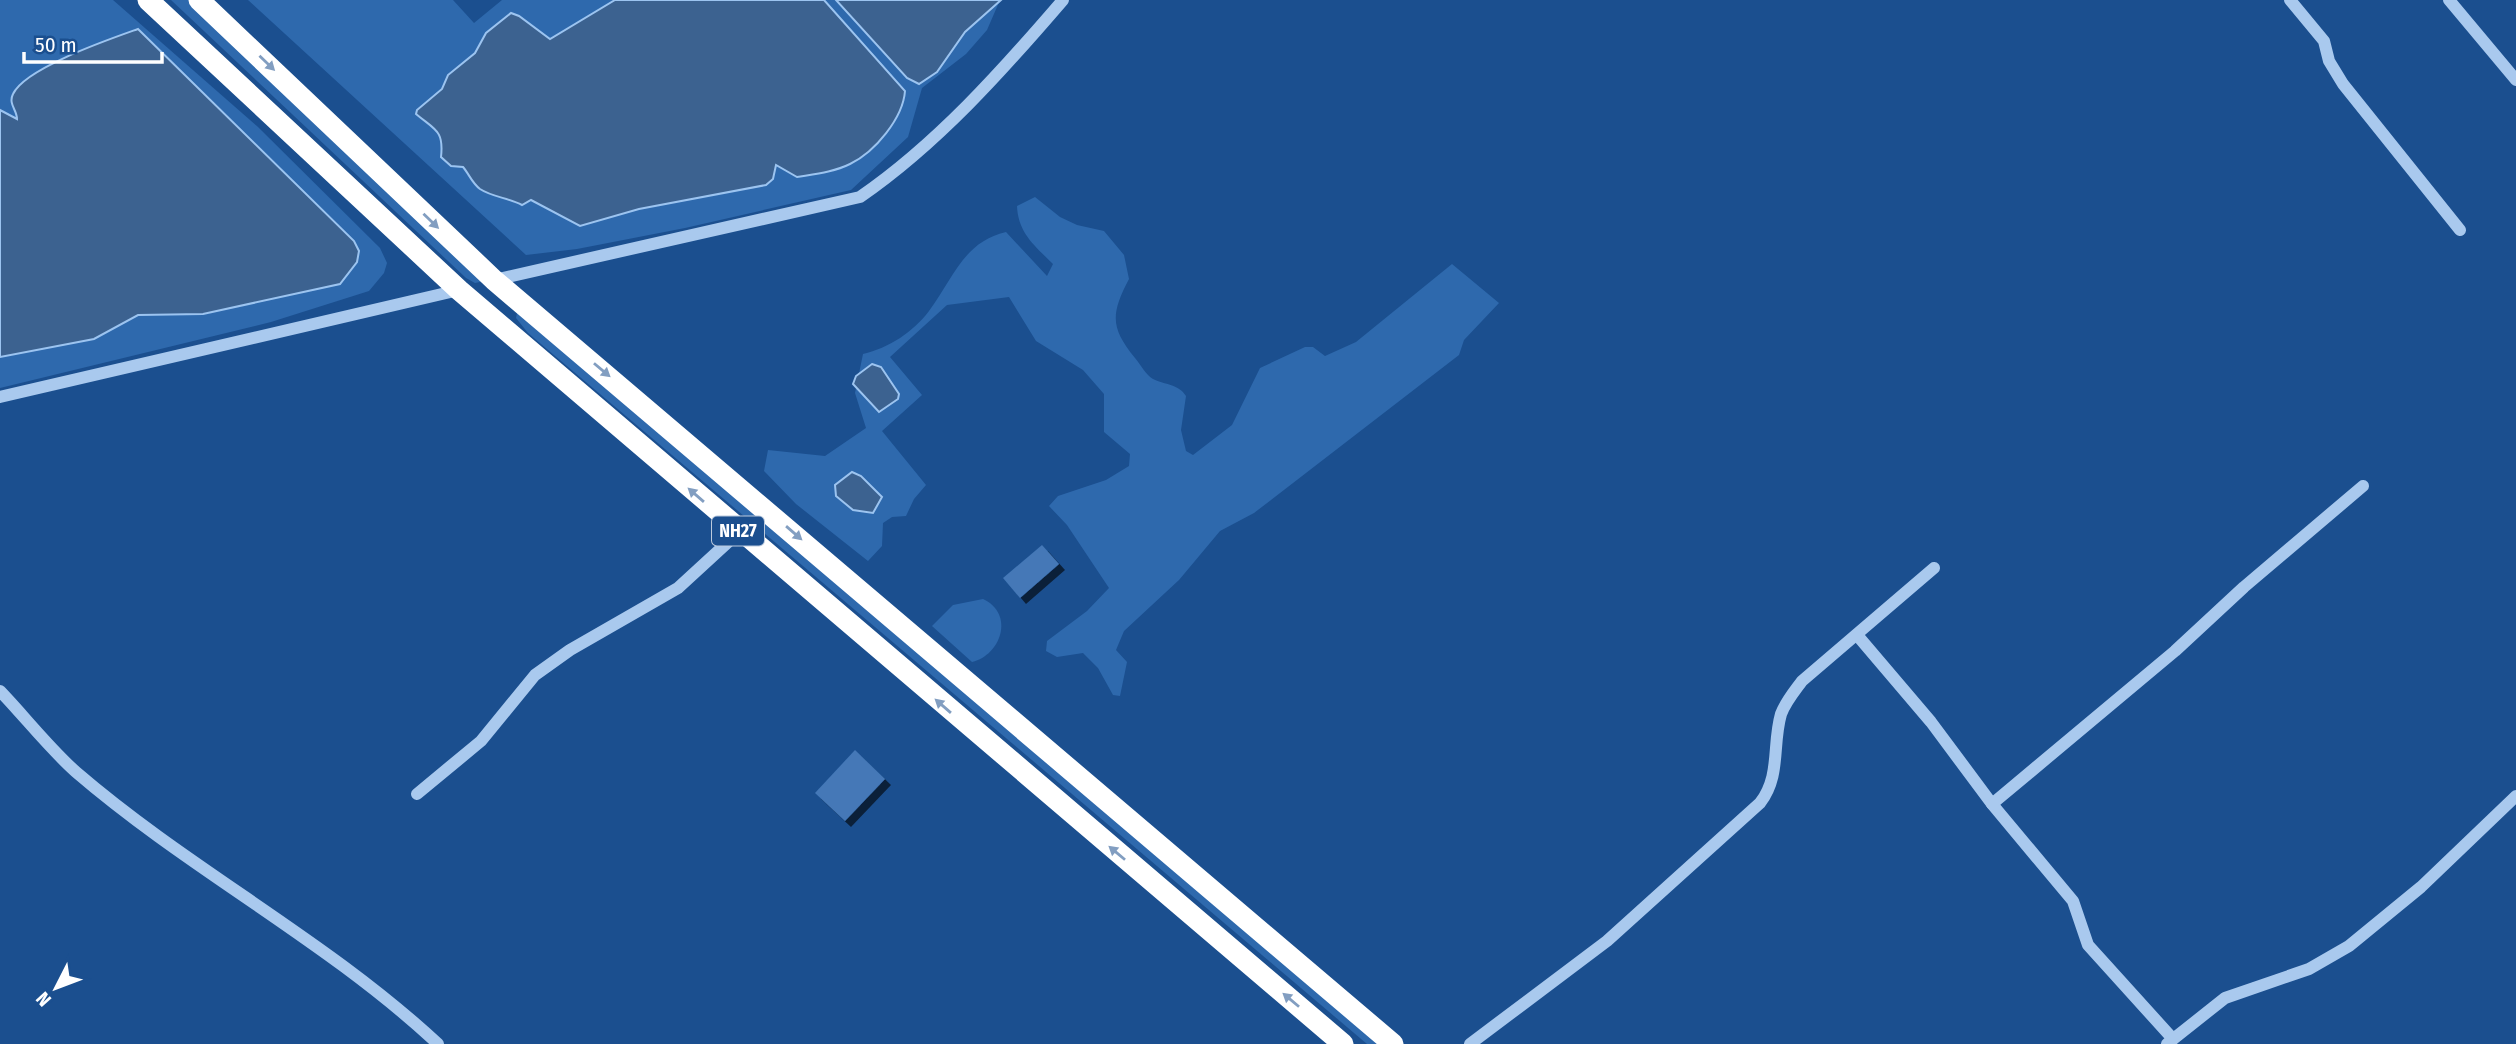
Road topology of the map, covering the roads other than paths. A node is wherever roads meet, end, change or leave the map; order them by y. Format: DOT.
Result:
graph roads {
  1 [pos="148,0"];
  2 [pos="199,0"];
  3 [pos="1063,0"];
  4 [pos="2291,0"];
  5 [pos="2449,0"];
  6 [pos="2516,80"];
  7 [pos="2460,230"];
  8 [pos="494,280"];
  9 [pos="459,290"];
  10 [pos="0,397"];
  11 [pos="2363,486"];
  12 [pos="739,532"];
  13 [pos="1934,568"];
  14 [pos="1857,635"];
  15 [pos="0,691"];
  16 [pos="417,794"];
  17 [pos="2516,796"];
  18 [pos="1992,804"];
  19 [pos="2170,1042"];
  20 [pos="438,1044"];
  21 [pos="1343,1044"];
  22 [pos="1393,1044"];
  23 [pos="1470,1044"];
  1 -- 9 [label="highway, NH27"];
  2 -- 8 [label="highway, NH27, one-way"];
  3 -- 8 [label="street"];
  4 -- 7 [label="street"];
  5 -- 6 [label="street"];
  8 -- 22 [label="highway, NH27, one-way"];
  9 -- 10 [label="street"];
  12 -- 9 [label="highway, NH27, one-way"];
  11 -- 18 [label="street"];
  12 -- 16 [label="street"];
  21 -- 12 [label="highway, NH27, one-way"];
  13 -- 14 [label="street"];
  14 -- 18 [label="street"];
  14 -- 23 [label="street"];
  15 -- 20 [label="street"];
  17 -- 19 [label="street"];
  18 -- 19 [label="street"];
}
